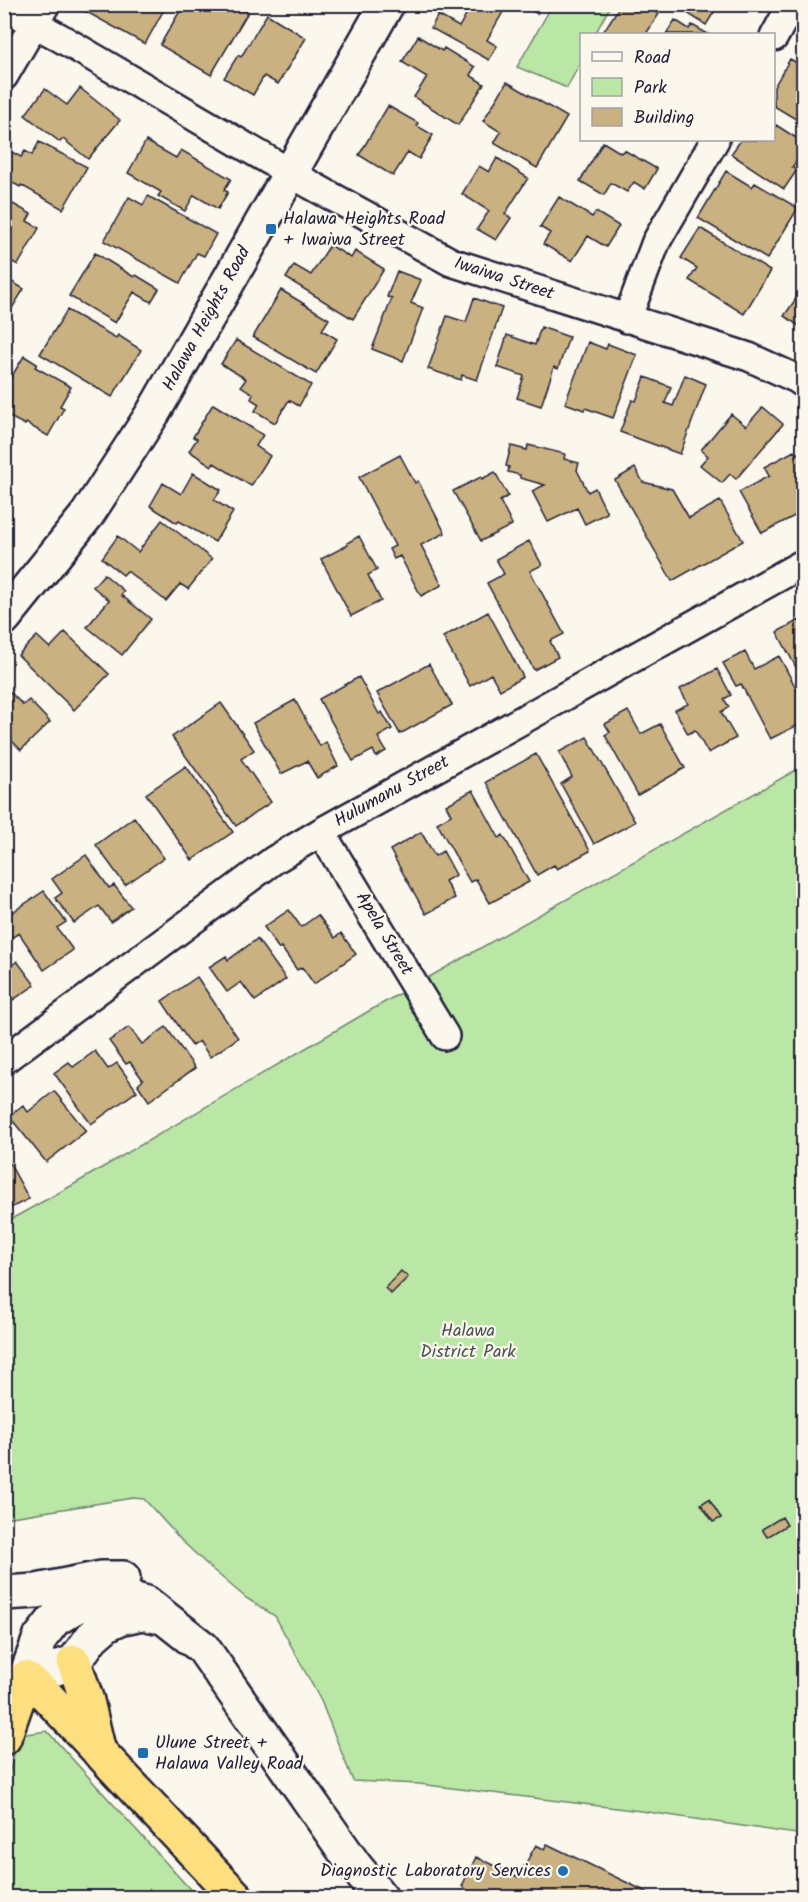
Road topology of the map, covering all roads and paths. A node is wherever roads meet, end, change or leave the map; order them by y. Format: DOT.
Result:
graph roads {
  1 [pos="387,4"];
  2 [pos="792,4"];
  3 [pos="4,6"];
  4 [pos="41,14"];
  5 [pos="775,35"];
  6 [pos="4,76"];
  7 [pos="714,141"];
  8 [pos="290,172"];
  9 [pos="627,319"];
  10 [pos="804,384"];
  11 [pos="804,563"];
  12 [pos="4,618"];
  13 [pos="321,832"];
  14 [pos="445,1036"];
  15 [pos="4,1060"];
  16 [pos="4,1593"];
  17 [pos="166,1618"];
  18 [pos="203,1648"];
  19 [pos="74,1662"];
  20 [pos="12,1673"];
  21 [pos="4,1738"];
  22 [pos="100,1754"];
  23 [pos="237,1898"];
  24 [pos="381,1898"];
  1 -- 8 [label="street, Halawa Heights Road"];
  2 -- 5 [label="street"];
  3 -- 4 [label="street, Iwaiwa Street"];
  4 -- 6 [label="street"];
  4 -- 8 [label="street, Iwaiwa Street"];
  7 -- 9 [label="street"];
  8 -- 9 [label="street, Iwaiwa Street"];
  8 -- 12 [label="street, Halawa Heights Road"];
  9 -- 10 [label="street, Iwaiwa Street"];
  11 -- 13 [label="street, Hulumanu Street"];
  13 -- 14 [label="street, Apela Street"];
  13 -- 15 [label="street, Hulumanu Street"];
  16 -- 18 [label="street"];
  17 -- 18 [label="street"];
  17 -- 19 [label="street"];
  17 -- 20 [label="street"];
  18 -- 24 [label="street"];
  19 -- 20 [label="street"];
  19 -- 22 [label="highway"];
  20 -- 21 [label="highway"];
  20 -- 22 [label="highway"];
  22 -- 23 [label="highway"];
}
